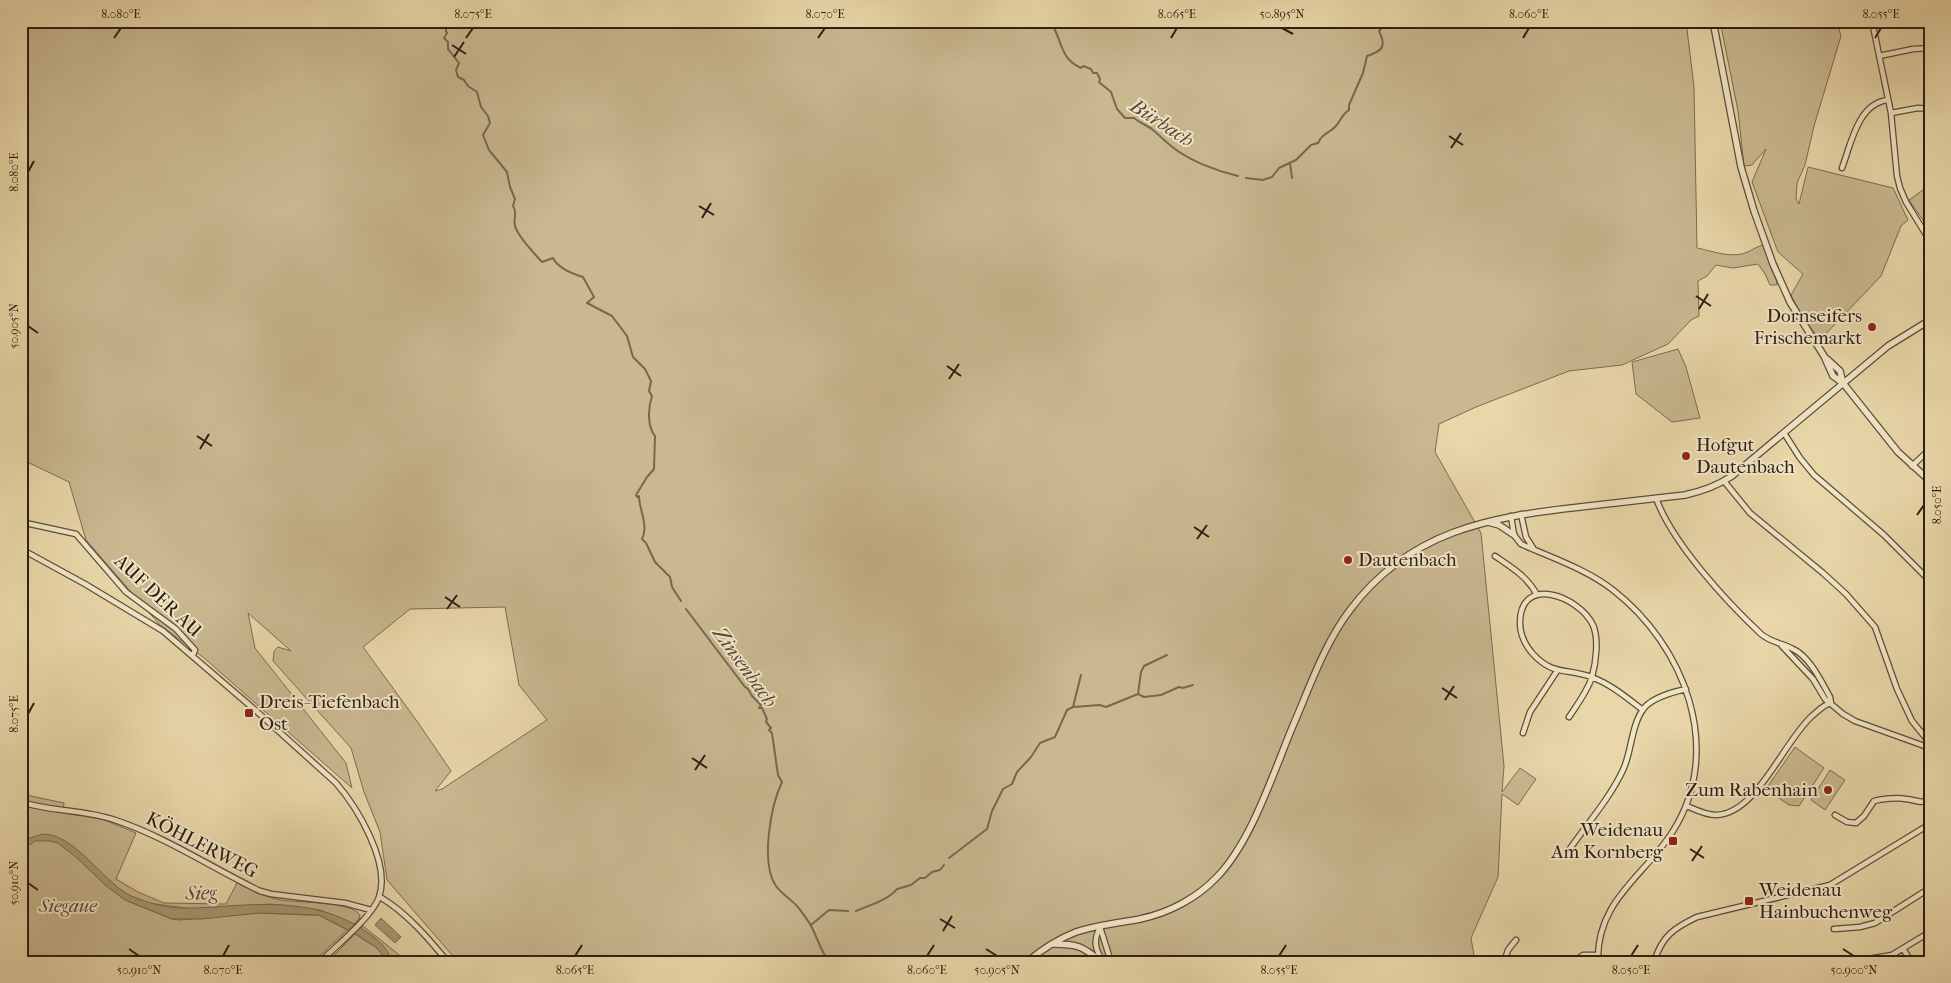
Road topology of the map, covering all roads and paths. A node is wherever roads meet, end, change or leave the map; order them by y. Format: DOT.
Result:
graph roads {
  1 [pos="1713,21"];
  2 [pos="1872,21"];
  3 [pos="1930,48"];
  4 [pos="1879,56"];
  5 [pos="1888,100"];
  6 [pos="1930,109"];
  7 [pos="1891,113"];
  8 [pos="1842,168"];
  9 [pos="1930,241"];
  10 [pos="1930,320"];
  11 [pos="1843,383"];
  12 [pos="1784,433"];
  13 [pos="1930,448"];
  14 [pos="1912,466"];
  15 [pos="1724,481"];
  16 [pos="1930,481"];
  17 [pos="1656,498"];
  18 [pos="1521,514"];
  19 [pos="1511,516"];
  20 [pos="21,522"];
  21 [pos="1486,522"];
  22 [pos="1514,535"];
  23 [pos="21,549"];
  24 [pos="1536,551"];
  25 [pos="1495,556"];
  26 [pos="1930,581"];
  27 [pos="1538,595"];
  28 [pos="192,655"];
  29 [pos="1557,671"];
  30 [pos="1592,678"];
  31 [pos="1686,689"];
  32 [pos="1831,703"];
  33 [pos="1643,710"];
  34 [pos="1569,717"];
  35 [pos="1523,733"];
  36 [pos="1930,743"];
  37 [pos="1930,748"];
  38 [pos="1930,800"];
  39 [pos="21,802"];
  40 [pos="1687,806"];
  41 [pos="1835,815"];
  42 [pos="1930,824"];
  43 [pos="1569,850"];
  44 [pos="1930,888"];
  45 [pos="380,897"];
  46 [pos="371,910"];
  47 [pos="1100,926"];
  48 [pos="1834,929"];
  49 [pos="1930,932"];
  50 [pos="1516,940"];
  51 [pos="1051,944"];
  52 [pos="1903,949"];
  53 [pos="1598,955"];
  54 [pos="1856,961"];
  55 [pos="320,962"];
  56 [pos="448,962"];
  57 [pos="1027,962"];
  58 [pos="1102,962"];
  59 [pos="1111,962"];
  60 [pos="1504,962"];
  61 [pos="1573,962"];
  62 [pos="1598,962"];
  63 [pos="1654,962"];
  64 [pos="1912,962"];
  1 -- 11 [label="street"];
  2 -- 4 [label="street"];
  3 -- 4 [label="street"];
  4 -- 5 [label="street"];
  5 -- 7 [label="street"];
  5 -- 8 [label="street"];
  6 -- 7 [label="street"];
  7 -- 9 [label="street"];
  10 -- 11 [label="street"];
  11 -- 12 [label="street"];
  11 -- 14 [label="street"];
  12 -- 15 [label="street"];
  12 -- 26 [label="street"];
  13 -- 14 [label="street"];
  14 -- 16 [label="street"];
  15 -- 17 [label="street"];
  15 -- 36 [label="street"];
  17 -- 18 [label="street"];
  17 -- 32 [label="street"];
  18 -- 19 [label="street"];
  18 -- 24 [label="street"];
  19 -- 21 [label="street"];
  19 -- 22 [label="street"];
  20 -- 28 [label="street, AUF DER AU"];
  21 -- 22 [label="street"];
  21 -- 47 [label="street"];
  22 -- 24 [label="street"];
  23 -- 28 [label="street"];
  24 -- 31 [label="street"];
  25 -- 27 [label="street"];
  27 -- 29 [label="street"];
  27 -- 30 [label="street"];
  28 -- 45 [label="street"];
  29 -- 30 [label="street"];
  29 -- 35 [label="street"];
  30 -- 33 [label="street"];
  30 -- 34 [label="street"];
  31 -- 33 [label="street"];
  31 -- 40 [label="street"];
  32 -- 37 [label="street"];
  32 -- 40 [label="street"];
  33 -- 43 [label="street"];
  38 -- 41 [label="street"];
  39 -- 46 [label="street, KÖHLERWEG"];
  40 -- 53 [label="street"];
  42 -- 63 [label="street"];
  44 -- 48 [label="street"];
  45 -- 46 [label="street"];
  45 -- 56 [label="street"];
  46 -- 55 [label="street"];
  47 -- 51 [label="street"];
  47 -- 58 [label="street"];
  47 -- 59 [label="street"];
  49 -- 52 [label="street"];
  50 -- 60 [label="street"];
  51 -- 57 [label="street"];
  51 -- 58 [label="street"];
  52 -- 54 [label="street"];
  52 -- 64 [label="street"];
  53 -- 61 [label="street"];
  53 -- 62 [label="street"];
}
